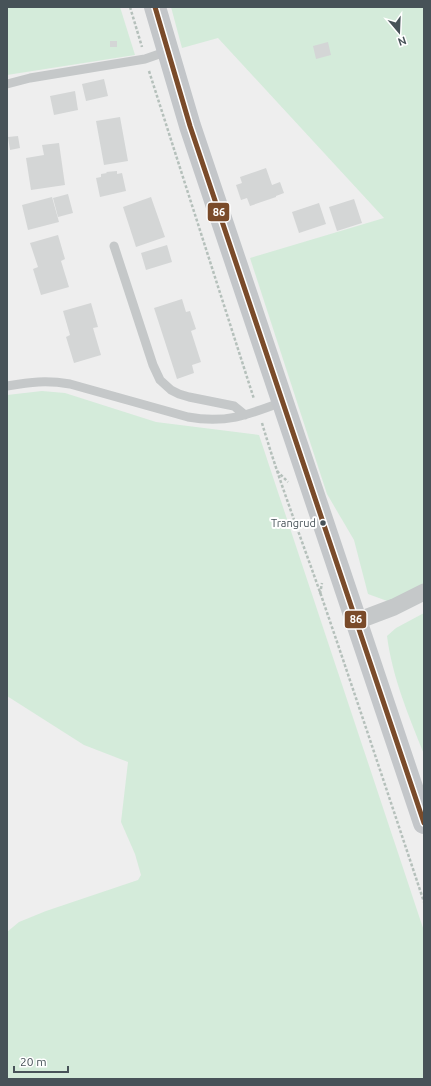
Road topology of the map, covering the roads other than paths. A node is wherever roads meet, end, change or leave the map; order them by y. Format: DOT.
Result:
graph roads {
  1 [pos="155,7"];
  2 [pos="168,51"];
  3 [pos="7,84"];
  4 [pos="114,246"];
  5 [pos="7,386"];
  6 [pos="282,402"];
  7 [pos="245,415"];
  8 [pos="424,592"];
  9 [pos="357,621"];
  10 [pos="424,824"];
  1 -- 2 [label="main road"];
  2 -- 3 [label="lane"];
  2 -- 6 [label="main road"];
  4 -- 7 [label="lane"];
  5 -- 7 [label="lane"];
  6 -- 7 [label="lane"];
  6 -- 9 [label="main road"];
  8 -- 9 [label="street"];
  9 -- 10 [label="main road"];
}
